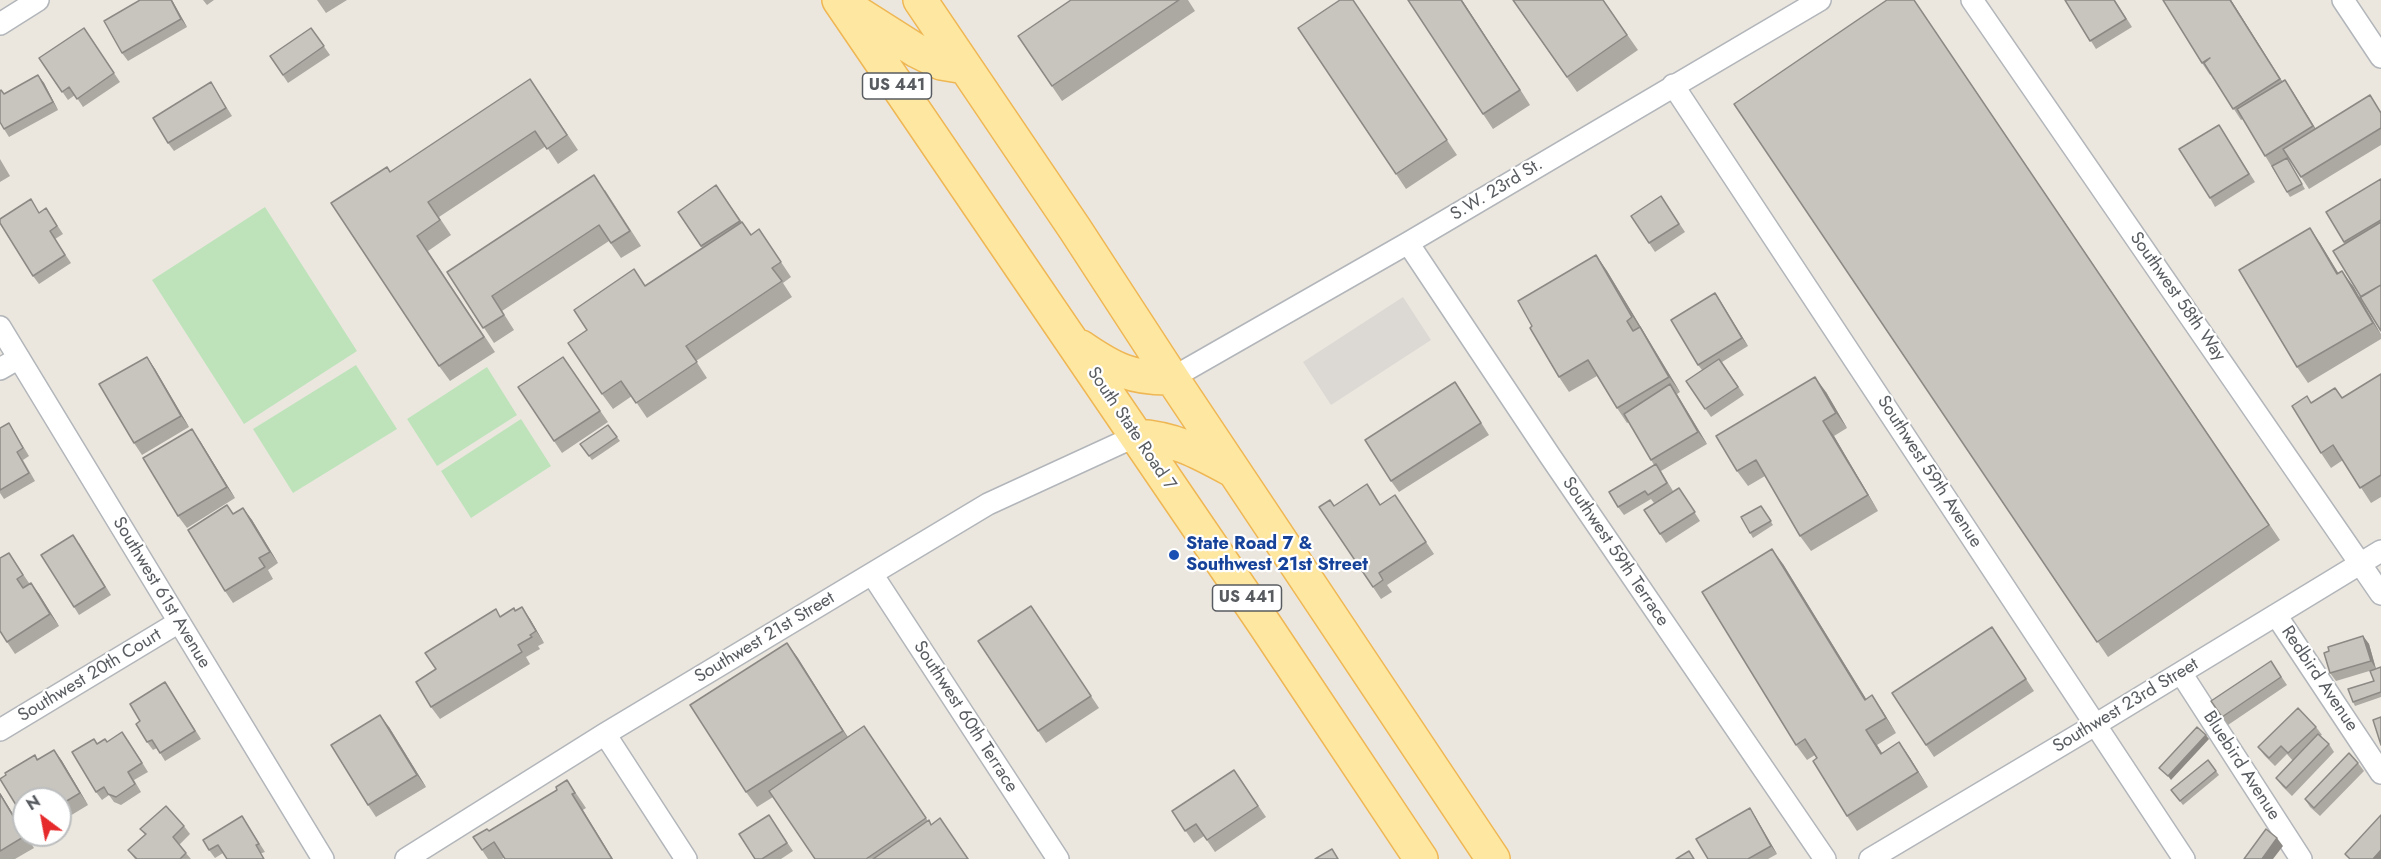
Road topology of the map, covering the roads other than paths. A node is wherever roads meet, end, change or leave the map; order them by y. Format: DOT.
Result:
graph roads {
  1 [pos="38,0"];
  2 [pos="920,0"];
  3 [pos="1820,0"];
  4 [pos="1972,0"];
  5 [pos="2343,0"];
  6 [pos="839,1"];
  7 [pos="0,24"];
  8 [pos="2381,57"];
  9 [pos="965,67"];
  10 [pos="1673,85"];
  11 [pos="1408,243"];
  12 [pos="0,327"];
  13 [pos="1070,339"];
  14 [pos="19,358"];
  15 [pos="0,369"];
  16 [pos="1172,378"];
  17 [pos="1136,436"];
  18 [pos="1236,473"];
  19 [pos="2381,551"];
  20 [pos="2361,563"];
  21 [pos="872,574"];
  22 [pos="2381,594"];
  23 [pos="2276,615"];
  24 [pos="179,622"];
  25 [pos="2181,673"];
  26 [pos="2095,725"];
  27 [pos="0,730"];
  28 [pos="605,734"];
  29 [pos="2381,773"];
  30 [pos="323,859"];
  31 [pos="406,859"];
  32 [pos="686,859"];
  33 [pos="1058,859"];
  34 [pos="1421,859"];
  35 [pos="1493,859"];
  36 [pos="1825,859"];
  37 [pos="1870,859"];
  38 [pos="2184,859"];
  39 [pos="2301,859"];
  1 -- 7 [label="street"];
  2 -- 9 [label="main road, US 441"];
  3 -- 10 [label="street, S.W. 23rd St."];
  4 -- 20 [label="street, Southwest 58th Way"];
  5 -- 8 [label="street"];
  6 -- 9 [label="main road"];
  6 -- 13 [label="main road, South State Road 7 / US 441"];
  9 -- 16 [label="main road, US 441"];
  10 -- 11 [label="street, S.W. 23rd St."];
  10 -- 26 [label="street, Southwest 59th Avenue"];
  11 -- 16 [label="street, S.W. 23rd St."];
  11 -- 36 [label="street, Southwest 59th Terrace"];
  12 -- 14 [label="street, Southwest 61st Avenue"];
  13 -- 16 [label="main road"];
  13 -- 17 [label="main road, South State Road 7 / US 441"];
  14 -- 15 [label="street"];
  14 -- 24 [label="street, Southwest 61st Avenue"];
  16 -- 18 [label="main road, US 441"];
  17 -- 18 [label="main road"];
  17 -- 21 [label="street, Southwest 21st Street"];
  17 -- 34 [label="main road, South State Road 7 / US 441"];
  18 -- 35 [label="main road, US 441"];
  19 -- 20 [label="street, Southwest 23rd Street"];
  20 -- 22 [label="street, Southwest 58th Way"];
  20 -- 23 [label="street, Southwest 23rd Street"];
  21 -- 28 [label="street, Southwest 21st Street"];
  21 -- 33 [label="street, Southwest 60th Terrace"];
  23 -- 25 [label="street, Southwest 23rd Street"];
  23 -- 29 [label="street, Redbird Avenue"];
  24 -- 27 [label="street, Southwest 20th Court"];
  24 -- 30 [label="street, Southwest 61st Avenue"];
  25 -- 26 [label="street, Southwest 23rd Street"];
  25 -- 39 [label="street, Bluebird Avenue"];
  26 -- 37 [label="street, Southwest 23rd Street"];
  26 -- 38 [label="street, Southwest 59th Avenue"];
  28 -- 31 [label="street, Southwest 21st Street"];
  28 -- 32 [label="street"];
}
